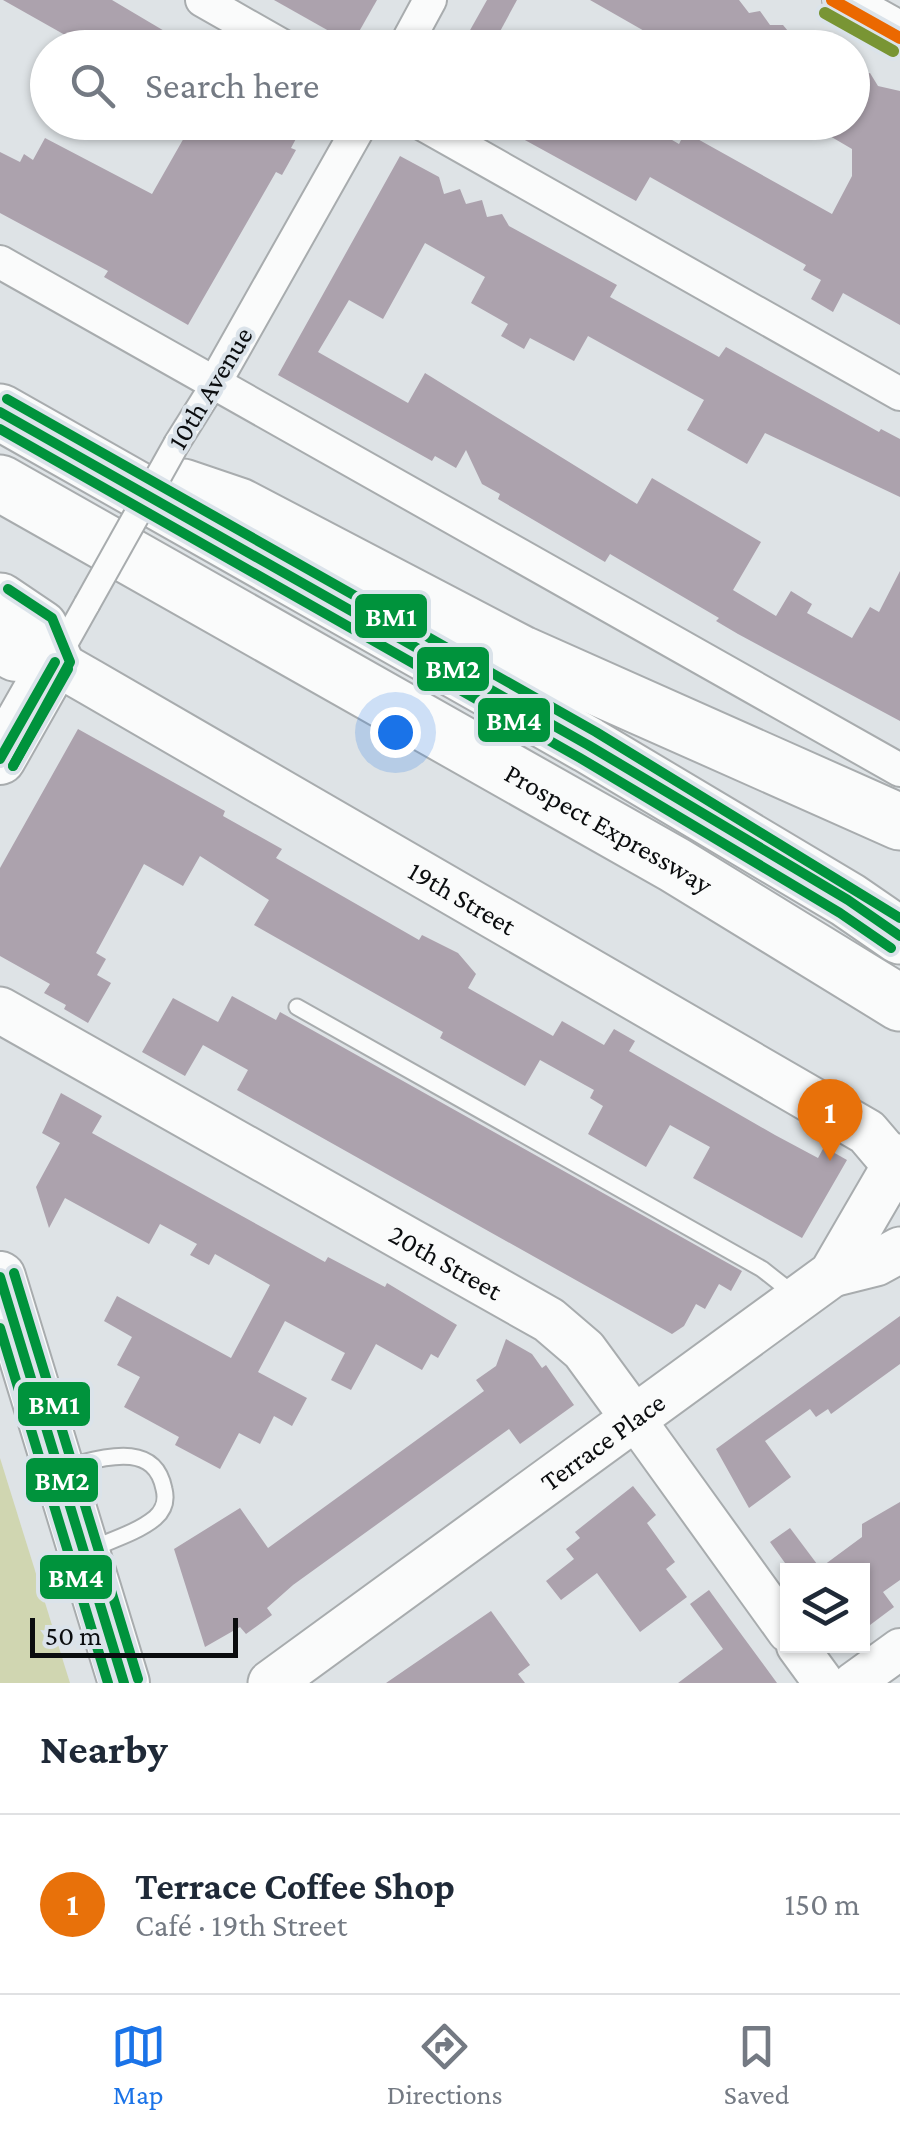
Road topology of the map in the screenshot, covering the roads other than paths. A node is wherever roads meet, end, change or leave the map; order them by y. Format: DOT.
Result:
graph roads {
  1 [pos="202,0"];
  2 [pos="430,0"];
  3 [pos="844,0"];
  4 [pos="254,30"];
  5 [pos="414,30"];
  6 [pos="900,32"];
  7 [pos="352,140"];
  8 [pos="451,140"];
  9 [pos="0,262"];
  10 [pos="214,384"];
  11 [pos="900,394"];
  12 [pos="0,412"];
  13 [pos="52,441"];
  14 [pos="0,483"];
  15 [pos="0,601"];
  16 [pos="0,650"];
  17 [pos="54,662"];
  18 [pos="10,729"];
  19 [pos="900,770"];
  20 [pos="900,822"];
  21 [pos="900,936"];
  22 [pos="900,1003"];
  23 [pos="297,1007"];
  24 [pos="0,1010"];
  25 [pos="898,1168"];
  26 [pos="900,1250"];
  27 [pos="0,1277"];
  28 [pos="816,1286"];
  29 [pos="636,1421"];
  30 [pos="57,1468"];
  31 [pos="83,1552"];
  32 [pos="780,1621"];
  33 [pos="900,1648"];
  34 [pos="802,1653"];
  35 [pos="124,1683"];
  36 [pos="272,1683"];
  37 [pos="824,1683"];
  38 [pos="852,1683"];
  1 -- 4 [label="street"];
  2 -- 5 [label="street"];
  3 -- 6 [label="street"];
  7 -- 10 [label="street, 10th Avenue"];
  8 -- 11 [label="street"];
  9 -- 10 [label="street"];
  10 -- 17 [label="street, 10th Avenue, bridge"];
  10 -- 19 [label="street"];
  12 -- 13 [label="highway"];
  13 -- 20 [label="highway"];
  13 -- 21 [label="highway"];
  14 -- 22 [label="highway, Prospect Expressway"];
  15 -- 17 [label="highway"];
  16 -- 17 [label="main road, 19th Street"];
  17 -- 18 [label="main road, 10th Avenue"];
  17 -- 25 [label="main road, 19th Street"];
  23 -- 28 [label="lane"];
  24 -- 29 [label="main road, 20th Street"];
  25 -- 28 [label="main road, Terrace Place"];
  26 -- 28 [label="main road"];
  27 -- 30 [label="main road"];
  28 -- 29 [label="main road, Terrace Place"];
  29 -- 32 [label="street, 20th Street"];
  29 -- 36 [label="main road, Terrace Place"];
  30 -- 31 [label="main road"];
  30 -- 31 [label="lane"];
  31 -- 35 [label="main road"];
  33 -- 38 [label="street"];
  34 -- 37 [label="street"];
}
